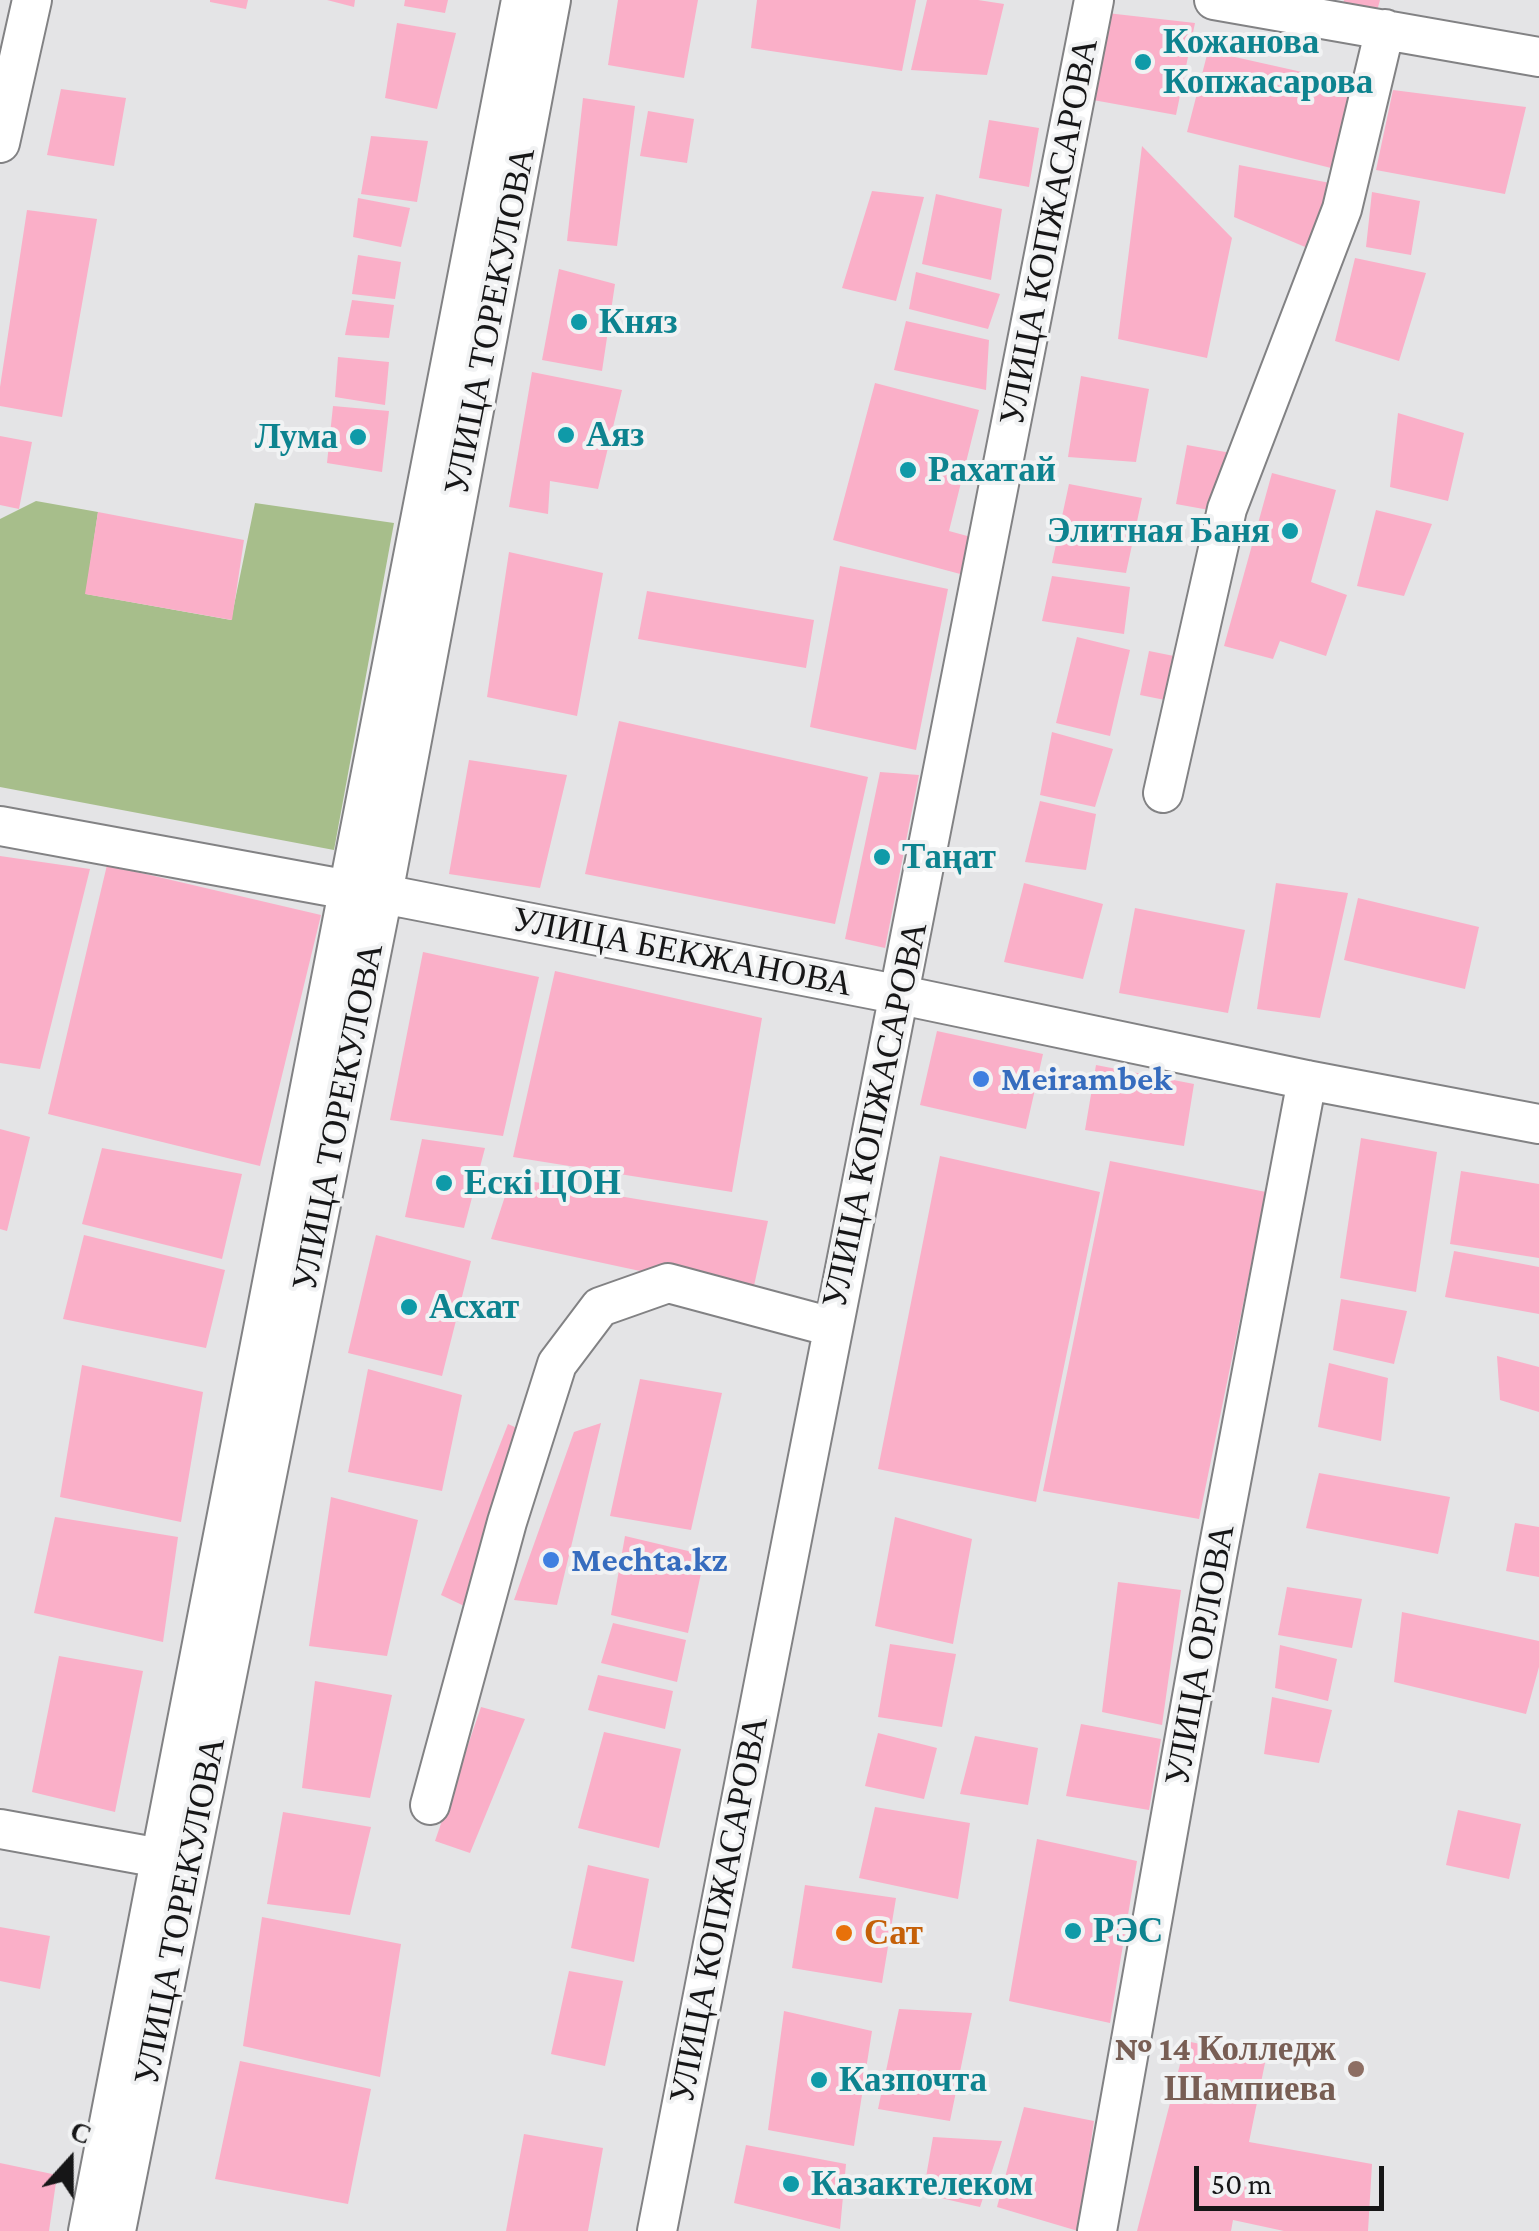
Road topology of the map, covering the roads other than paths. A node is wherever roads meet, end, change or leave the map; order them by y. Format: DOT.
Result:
graph roads {
  1 [pos="32,0"];
  2 [pos="521,0"];
  3 [pos="550,0"];
  4 [pos="1094,0"];
  5 [pos="1214,0"];
  6 [pos="1370,18"];
  7 [pos="1539,57"];
  8 [pos="0,143"];
  9 [pos="1163,793"];
  10 [pos="0,826"];
  11 [pos="366,892"];
  12 [pos="900,995"];
  13 [pos="1307,1080"];
  14 [pos="1539,1124"];
  15 [pos="832,1327"];
  16 [pos="430,1805"];
  17 [pos="0,1828"];
  18 [pos="160,1858"];
  19 [pos="88,2231"];
  20 [pos="116,2231"];
  21 [pos="657,2231"];
  22 [pos="1097,2231"];
  1 -- 8 [label="street"];
  2 -- 11 [label="street, УЛИЦА ТОРЕКУЛОВА"];
  3 -- 11 [label="street, УЛИЦА ТОРЕКУЛОВА"];
  4 -- 12 [label="street, УЛИЦА КОПЖАСАРОВА"];
  5 -- 6 [label="street"];
  6 -- 7 [label="street"];
  6 -- 9 [label="street"];
  10 -- 11 [label="street, УЛИЦА БЕКЖАНОВА"];
  11 -- 12 [label="street, УЛИЦА БЕКЖАНОВА"];
  11 -- 18 [label="street, УЛИЦА ТОРЕКУЛОВА"];
  11 -- 20 [label="street, УЛИЦА ТОРЕКУЛОВА"];
  12 -- 13 [label="street, УЛИЦА БЕКЖАНОВА"];
  12 -- 15 [label="street, УЛИЦА КОПЖАСАРОВА"];
  13 -- 14 [label="street, УЛИЦА БЕКЖАНОВА"];
  13 -- 22 [label="street, УЛИЦА ОРЛОВА"];
  15 -- 16 [label="street"];
  15 -- 21 [label="street, УЛИЦА КОПЖАСАРОВА"];
  17 -- 18 [label="street"];
  18 -- 19 [label="street, УЛИЦА ТОРЕКУЛОВА"];
}
